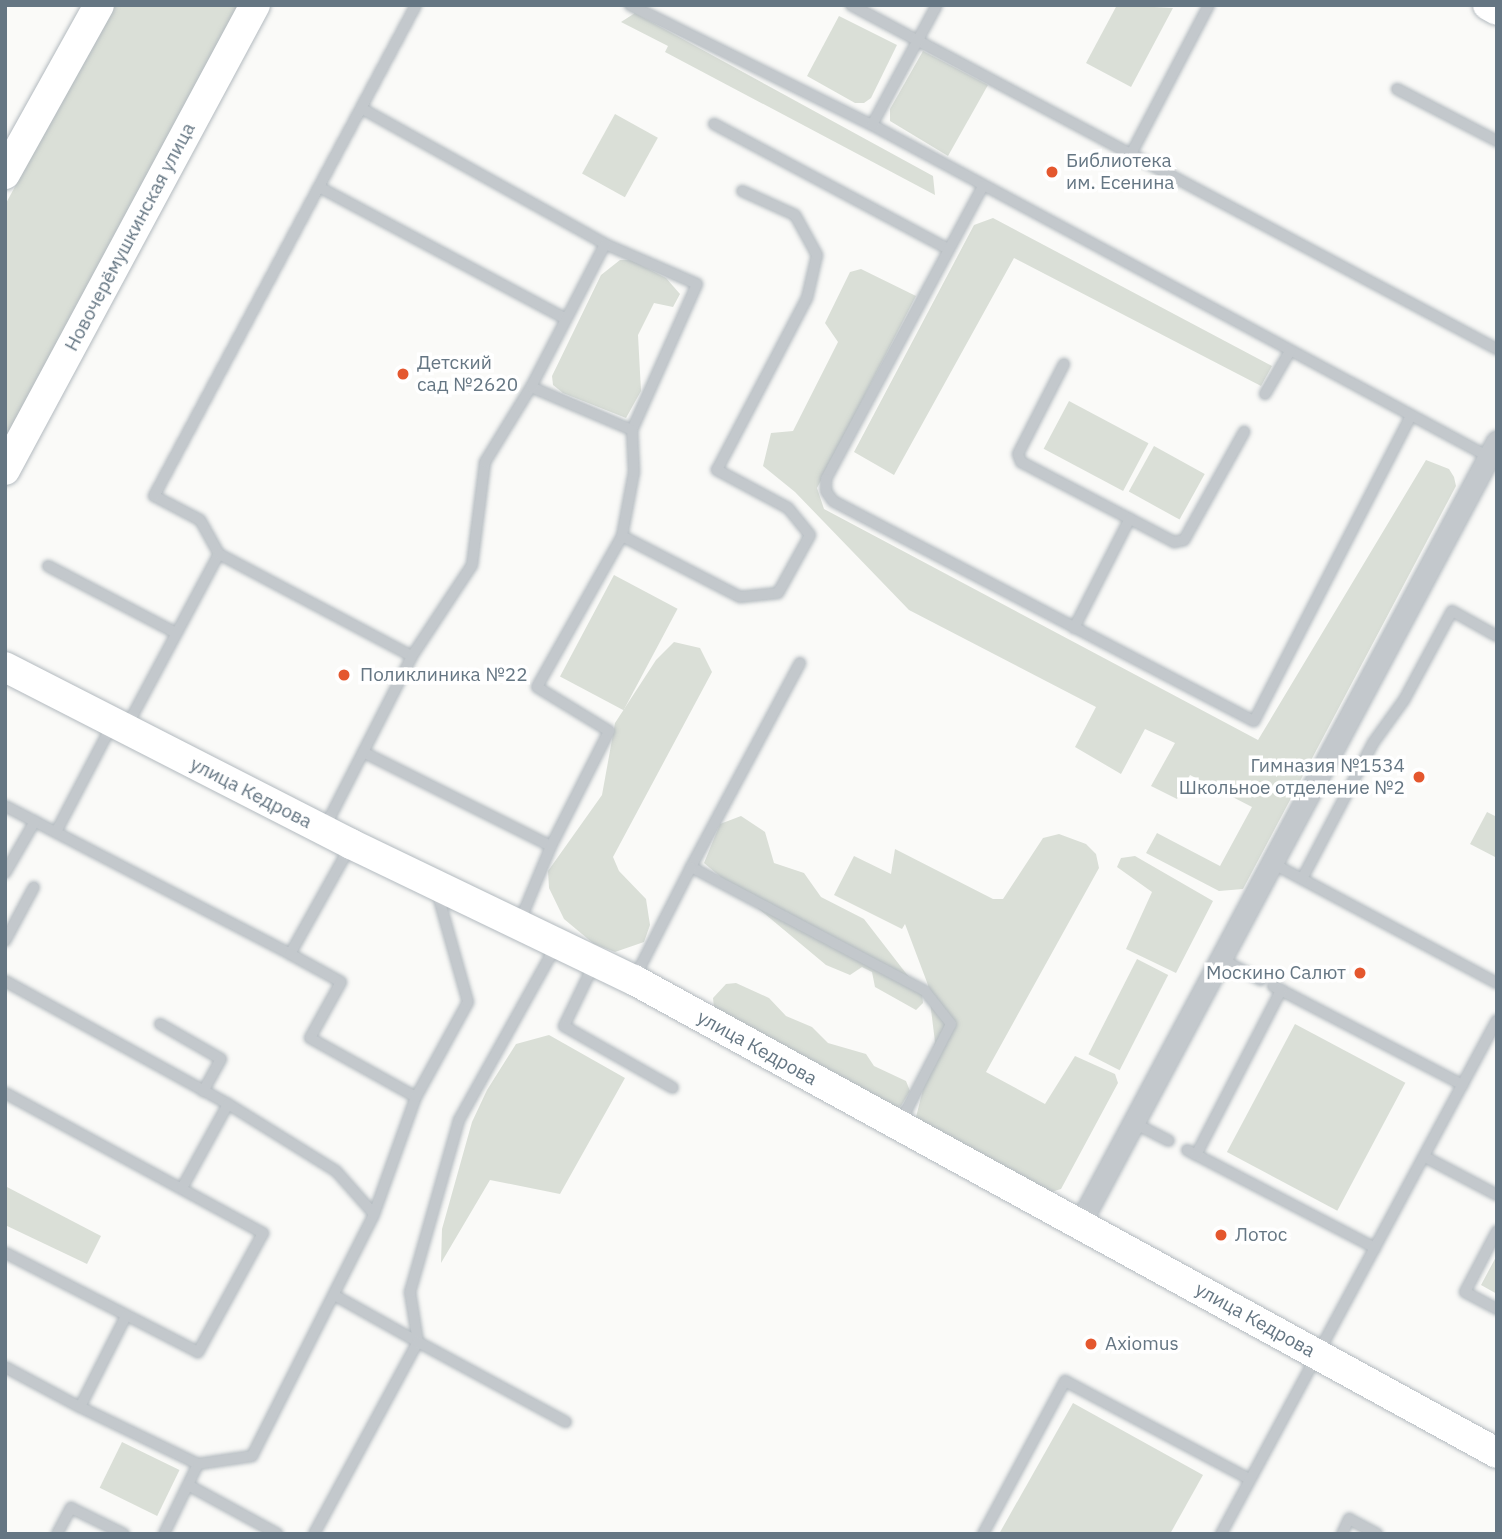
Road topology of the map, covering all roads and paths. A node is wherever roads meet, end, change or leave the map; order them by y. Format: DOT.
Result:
graph roads {
  1 [pos="99,5"];
  2 [pos="255,5"];
  3 [pos="416,5"];
  4 [pos="630,5"];
  5 [pos="851,5"];
  6 [pos="937,5"];
  7 [pos="1209,5"];
  8 [pos="1488,5"];
  9 [pos="1497,10"];
  10 [pos="918,40"];
  11 [pos="1397,89"];
  12 [pos="361,108"];
  13 [pos="714,124"];
  14 [pos="872,125"];
  15 [pos="1497,141"];
  16 [pos="1131,154"];
  17 [pos="5,174"];
  18 [pos="983,186"];
  19 [pos="319,187"];
  20 [pos="742,191"];
  21 [pos="605,244"];
  22 [pos="948,249"];
  23 [pos="566,319"];
  24 [pos="1497,349"];
  25 [pos="1290,351"];
  26 [pos="1064,363"];
  27 [pos="531,387"];
  28 [pos="1265,394"];
  29 [pos="1411,416"];
  30 [pos="632,430"];
  31 [pos="1244,432"];
  32 [pos="1494,453"];
  33 [pos="5,470"];
  34 [pos="1130,517"];
  35 [pos="622,536"];
  36 [pos="219,554"];
  37 [pos="48,566"];
  38 [pos="1074,628"];
  39 [pos="176,633"];
  40 [pos="1497,636"];
  41 [pos="412,656"];
  42 [pos="800,663"];
  43 [pos="5,667"];
  44 [pos="120,726"];
  45 [pos="363,752"];
  46 [pos="5,806"];
  47 [pos="35,821"];
  48 [pos="324,830"];
  49 [pos="56,832"];
  50 [pos="351,844"];
  51 [pos="551,846"];
  52 [pos="1272,863"];
  53 [pos="691,867"];
  54 [pos="5,873"];
  55 [pos="1302,879"];
  56 [pos="435,884"];
  57 [pos="34,887"];
  58 [pos="519,924"];
  59 [pos="5,941"];
  60 [pos="557,943"];
  61 [pos="290,954"];
  62 [pos="1221,959"];
  63 [pos="595,962"];
  64 [pos="1261,979"];
  65 [pos="634,980"];
  66 [pos="5,981"];
  67 [pos="1497,983"];
  68 [pos="1497,1020"];
  69 [pos="160,1024"];
  70 [pos="1463,1085"];
  71 [pos="673,1088"];
  72 [pos="203,1090"];
  73 [pos="5,1093"];
  74 [pos="416,1097"];
  75 [pos="228,1104"];
  76 [pos="1134,1123"];
  77 [pos="899,1125"];
  78 [pos="1169,1141"];
  79 [pos="1424,1157"];
  80 [pos="182,1188"];
  81 [pos="1497,1195"];
  82 [pos="374,1214"];
  83 [pos="1080,1223"];
  84 [pos="1497,1231"];
  85 [pos="1375,1248"];
  86 [pos="5,1253"];
  87 [pos="334,1294"];
  88 [pos="1497,1309"];
  89 [pos="126,1316"];
  90 [pos="418,1342"];
  91 [pos="1319,1355"];
  92 [pos="5,1367"];
  93 [pos="80,1407"];
  94 [pos="566,1422"];
  95 [pos="1497,1453"];
  96 [pos="198,1464"];
  97 [pos="1249,1479"];
  98 [pos="188,1485"];
  99 [pos="57,1534"];
  100 [pos="124,1534"];
  101 [pos="163,1534"];
  102 [pos="278,1534"];
  103 [pos="314,1534"];
  104 [pos="984,1534"];
  105 [pos="1221,1534"];
  106 [pos="1342,1534"];
  107 [pos="1377,1534"];
  1 -- 17 [label="street"];
  2 -- 33 [label="street, Новочерёмушкинская улица"];
  3 -- 12 [label="lane"];
  4 -- 14 [label="lane"];
  5 -- 10 [label="lane"];
  6 -- 10 [label="lane"];
  7 -- 16 [label="lane"];
  8 -- 9 [label="street"];
  10 -- 14 [label="lane"];
  10 -- 16 [label="lane"];
  11 -- 15 [label="lane"];
  12 -- 19 [label="lane"];
  12 -- 21 [label="lane"];
  13 -- 22 [label="lane"];
  14 -- 18 [label="lane"];
  16 -- 24 [label="lane"];
  18 -- 22 [label="lane"];
  18 -- 25 [label="lane"];
  19 -- 23 [label="lane"];
  19 -- 36 [label="lane"];
  20 -- 35 [label="lane"];
  21 -- 23 [label="lane"];
  21 -- 30 [label="lane"];
  22 -- 38 [label="lane"];
  23 -- 27 [label="lane"];
  25 -- 28 [label="lane"];
  25 -- 29 [label="lane"];
  26 -- 34 [label="lane"];
  27 -- 30 [label="lane"];
  27 -- 41 [label="lane"];
  29 -- 32 [label="lane"];
  29 -- 38 [label="lane"];
  30 -- 35 [label="lane"];
  31 -- 34 [label="lane"];
  32 -- 52 [label="street"];
  34 -- 38 [label="lane"];
  35 -- 51 [label="lane"];
  36 -- 39 [label="lane"];
  36 -- 41 [label="lane"];
  37 -- 39 [label="lane"];
  39 -- 44 [label="lane"];
  40 -- 55 [label="lane"];
  41 -- 45 [label="lane"];
  42 -- 53 [label="lane"];
  43 -- 44 [label="street, улица Кедрова"];
  44 -- 48 [label="street, улица Кедрова"];
  44 -- 49 [label="lane"];
  45 -- 48 [label="lane"];
  45 -- 51 [label="lane"];
  46 -- 47 [label="lane"];
  47 -- 49 [label="lane"];
  47 -- 54 [label="lane"];
  48 -- 50 [label="street, улица Кедрова"];
  49 -- 61 [label="lane"];
  50 -- 56 [label="street, улица Кедрова"];
  50 -- 61 [label="lane"];
  51 -- 58 [label="lane"];
  52 -- 55 [label="lane"];
  52 -- 62 [label="street"];
  53 -- 65 [label="lane"];
  53 -- 77 [label="lane"];
  55 -- 67 [label="lane"];
  56 -- 58 [label="street, улица Кедрова"];
  56 -- 74 [label="lane"];
  57 -- 59 [label="lane"];
  58 -- 60 [label="street, улица Кедрова"];
  60 -- 63 [label="street, улица Кедрова"];
  60 -- 90 [label="lane"];
  61 -- 74 [label="lane"];
  62 -- 64 [label="lane"];
  62 -- 76 [label="street"];
  63 -- 65 [label="street, улица Кедрова"];
  63 -- 71 [label="lane"];
  65 -- 77 [label="street, улица Кедрова"];
  66 -- 72 [label="lane"];
  68 -- 70 [label="lane"];
  69 -- 72 [label="lane"];
  70 -- 79 [label="lane"];
  70 -- 85 [label="lane"];
  72 -- 75 [label="lane"];
  73 -- 80 [label="lane"];
  74 -- 82 [label="lane"];
  75 -- 80 [label="lane"];
  75 -- 82 [label="lane"];
  76 -- 78 [label="lane"];
  76 -- 83 [label="street"];
  77 -- 83 [label="street, улица Кедрова"];
  79 -- 81 [label="lane"];
  79 -- 85 [label="lane"];
  80 -- 89 [label="lane"];
  82 -- 87 [label="lane"];
  83 -- 91 [label="street, улица Кедрова"];
  84 -- 88 [label="lane"];
  85 -- 91 [label="lane"];
  86 -- 89 [label="lane"];
  87 -- 90 [label="lane"];
  87 -- 96 [label="lane"];
  89 -- 93 [label="lane"];
  90 -- 94 [label="lane"];
  90 -- 103 [label="lane"];
  91 -- 95 [label="street, улица Кедрова"];
  91 -- 97 [label="lane"];
  92 -- 93 [label="lane"];
  93 -- 96 [label="lane"];
  96 -- 98 [label="lane"];
  97 -- 104 [label="lane"];
  97 -- 105 [label="lane"];
  98 -- 101 [label="lane"];
  98 -- 102 [label="lane"];
  99 -- 100 [label="lane"];
  106 -- 107 [label="lane"];
}
